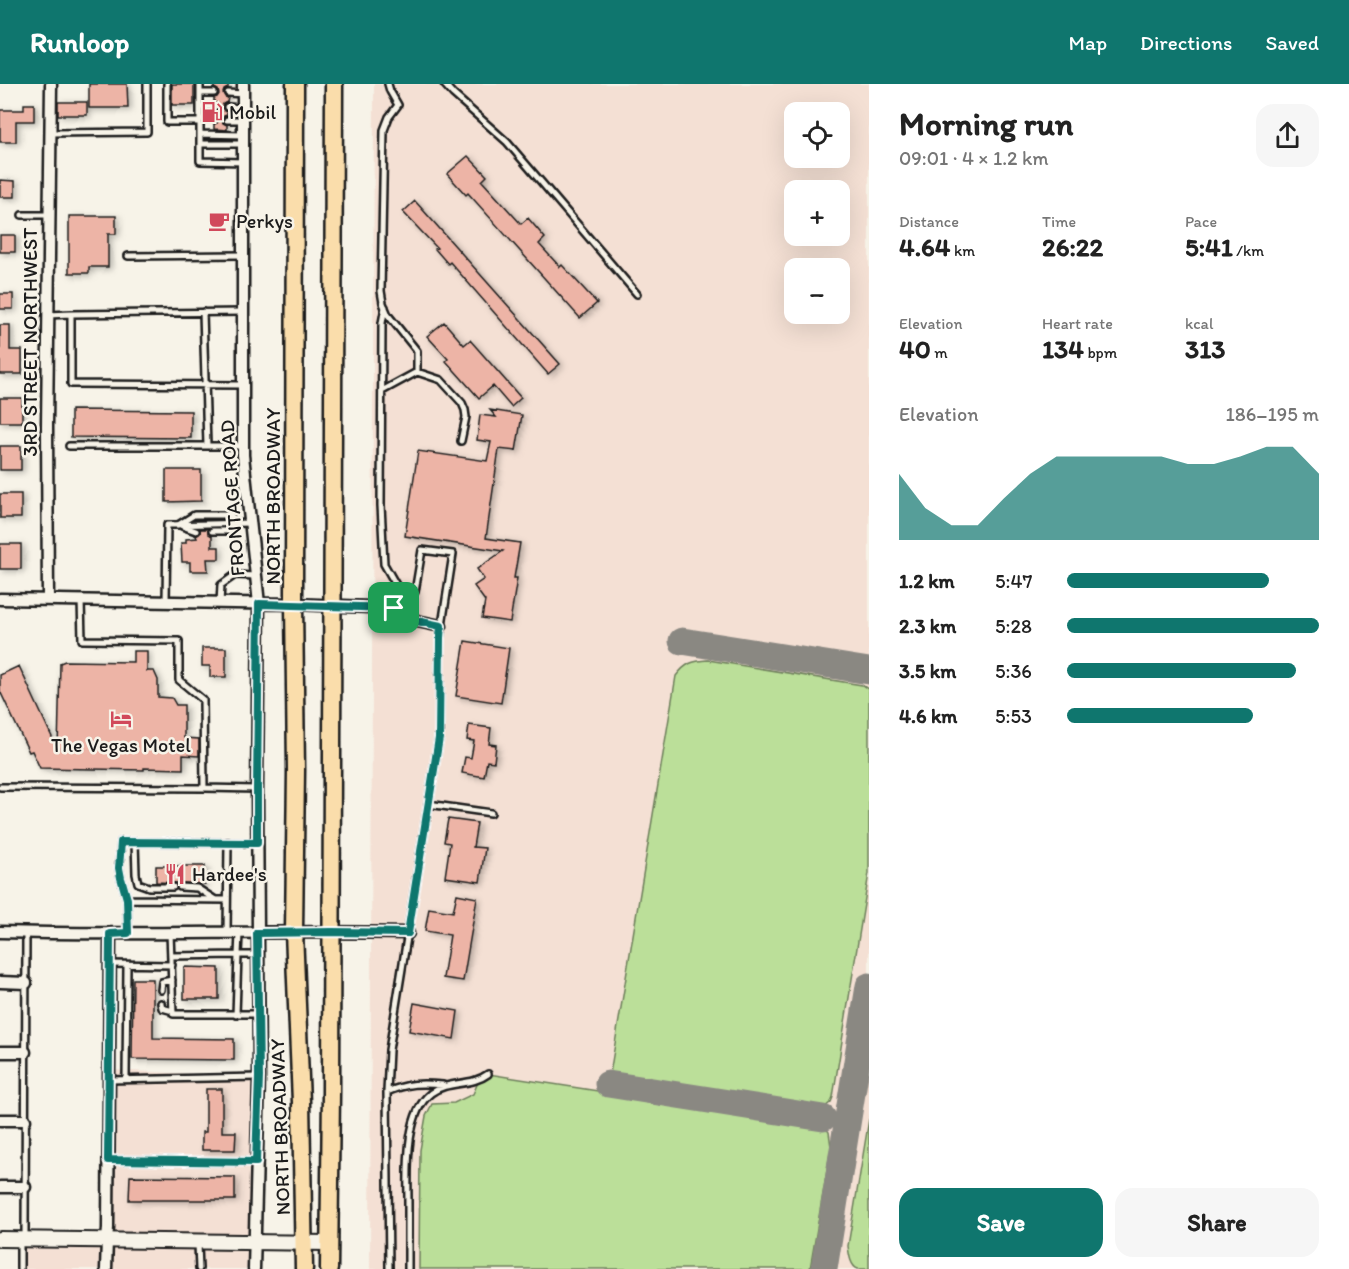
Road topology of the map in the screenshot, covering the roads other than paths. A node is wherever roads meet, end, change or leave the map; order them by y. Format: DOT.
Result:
graph roads {
  1 [pos="51,84"];
  2 [pos="147,84"];
  3 [pos="167,84"];
  4 [pos="200,84"];
  5 [pos="295,84"];
  6 [pos="334,84"];
  7 [pos="388,84"];
  8 [pos="444,84"];
  9 [pos="243,89"];
  10 [pos="200,93"];
  11 [pos="214,93"];
  12 [pos="228,93"];
  13 [pos="200,107"];
  14 [pos="214,107"];
  15 [pos="227,107"];
  16 [pos="243,108"];
  17 [pos="214,119"];
  18 [pos="227,120"];
  19 [pos="243,120"];
  20 [pos="200,121"];
  21 [pos="50,133"];
  22 [pos="200,134"];
  23 [pos="243,140"];
  24 [pos="200,144"];
  25 [pos="244,162"];
  26 [pos="22,215"];
  27 [pos="49,215"];
  28 [pos="244,255"];
  29 [pos="128,256"];
  30 [pos="637,294"];
  31 [pos="384,307"];
  32 [pos="203,312"];
  33 [pos="244,312"];
  34 [pos="71,314"];
  35 [pos="48,315"];
  36 [pos="417,372"];
  37 [pos="205,385"];
  38 [pos="244,386"];
  39 [pos="382,391"];
  40 [pos="461,441"];
  41 [pos="69,446"];
  42 [pos="207,446"];
  43 [pos="243,446"];
  44 [pos="235,523"];
  45 [pos="250,524"];
  46 [pos="178,525"];
  47 [pos="196,531"];
  48 [pos="212,531"];
  49 [pos="256,576"];
  50 [pos="415,592"];
  51 [pos="0,599"];
  52 [pos="48,600"];
  53 [pos="81,600"];
  54 [pos="166,602"];
  55 [pos="220,603"];
  56 [pos="259,604"];
  57 [pos="294,604"];
  58 [pos="332,605"];
  59 [pos="394,608"];
  60 [pos="441,626"];
  61 [pos="0,787"];
  62 [pos="204,788"];
  63 [pos="257,789"];
  64 [pos="428,804"];
  65 [pos="491,813"];
  66 [pos="135,842"];
  67 [pos="228,842"];
  68 [pos="257,843"];
  69 [pos="127,899"];
  70 [pos="214,900"];
  71 [pos="227,900"];
  72 [pos="0,932"];
  73 [pos="294,932"];
  74 [pos="332,932"];
  75 [pos="26,933"];
  76 [pos="128,933"];
  77 [pos="170,933"];
  78 [pos="257,933"];
  79 [pos="408,933"];
  80 [pos="110,934"];
  81 [pos="233,934"];
  82 [pos="258,955"];
  83 [pos="171,956"];
  84 [pos="238,956"];
  85 [pos="110,964"];
  86 [pos="127,965"];
  87 [pos="172,965"];
  88 [pos="172,980"];
  89 [pos="0,982"];
  90 [pos="26,982"];
  91 [pos="160,990"];
  92 [pos="161,1003"];
  93 [pos="173,1011"];
  94 [pos="258,1014"];
  95 [pos="236,1015"];
  96 [pos="0,1052"];
  97 [pos="25,1052"];
  98 [pos="488,1074"];
  99 [pos="259,1077"];
  100 [pos="109,1080"];
  101 [pos="126,1080"];
  102 [pos="445,1085"];
  103 [pos="387,1092"];
  104 [pos="0,1120"];
  105 [pos="25,1120"];
  106 [pos="108,1160"];
  107 [pos="256,1162"];
  108 [pos="0,1187"];
  109 [pos="25,1187"];
  110 [pos="0,1239"];
  111 [pos="23,1239"];
  112 [pos="107,1240"];
  113 [pos="198,1242"];
  114 [pos="254,1243"];
  115 [pos="304,1243"];
  116 [pos="329,1244"];
  117 [pos="20,1269"];
  118 [pos="106,1269"];
  119 [pos="199,1269"];
  120 [pos="254,1269"];
  121 [pos="304,1269"];
  122 [pos="329,1269"];
  123 [pos="389,1269"];
  124 [pos="408,1269"];
  1 -- 21 [label="street, 3RD STREET NORTHWEST"];
  2 -- 21 [label="lane"];
  3 -- 20 [label="lane"];
  4 -- 10 [label="lane"];
  5 -- 57 [label="main road, NORTH BROADWAY"];
  6 -- 58 [label="main road"];
  7 -- 31 [label="lane"];
  8 -- 30 [label="lane"];
  9 -- 12 [label="lane"];
  9 -- 16 [label="street, FRONTAGE ROAD"];
  10 -- 11 [label="lane"];
  10 -- 13 [label="lane"];
  13 -- 14 [label="lane"];
  13 -- 20 [label="lane"];
  15 -- 16 [label="lane"];
  16 -- 19 [label="street, FRONTAGE ROAD"];
  17 -- 20 [label="lane"];
  18 -- 19 [label="lane"];
  19 -- 23 [label="street, FRONTAGE ROAD"];
  20 -- 22 [label="lane"];
  21 -- 27 [label="street, 3RD STREET NORTHWEST"];
  22 -- 23 [label="lane"];
  22 -- 24 [label="lane"];
  23 -- 24 [label="lane"];
  23 -- 25 [label="street, FRONTAGE ROAD"];
  24 -- 25 [label="lane"];
  25 -- 28 [label="street, FRONTAGE ROAD"];
  26 -- 27 [label="lane"];
  27 -- 35 [label="street, 3RD STREET NORTHWEST"];
  28 -- 29 [label="lane"];
  28 -- 33 [label="street, FRONTAGE ROAD"];
  31 -- 36 [label="lane"];
  31 -- 39 [label="lane"];
  32 -- 33 [label="lane"];
  32 -- 34 [label="lane"];
  32 -- 37 [label="lane"];
  33 -- 38 [label="street, FRONTAGE ROAD"];
  34 -- 35 [label="lane"];
  34 -- 37 [label="lane"];
  35 -- 52 [label="street, 3RD STREET NORTHWEST"];
  36 -- 39 [label="lane"];
  36 -- 40 [label="lane"];
  37 -- 38 [label="lane"];
  37 -- 42 [label="lane"];
  38 -- 43 [label="street, FRONTAGE ROAD"];
  39 -- 59 [label="lane"];
  41 -- 42 [label="lane"];
  42 -- 43 [label="lane"];
  43 -- 45 [label="street, FRONTAGE ROAD"];
  44 -- 45 [label="lane"];
  44 -- 46 [label="lane"];
  44 -- 46 [label="lane"];
  44 -- 48 [label="lane"];
  45 -- 49 [label="street, FRONTAGE ROAD"];
  46 -- 47 [label="lane"];
  46 -- 54 [label="lane"];
  49 -- 55 [label="lane"];
  49 -- 56 [label="street, FRONTAGE ROAD"];
  50 -- 60 [label="lane"];
  51 -- 52 [label="street"];
  52 -- 53 [label="street"];
  53 -- 54 [label="street"];
  53 -- 62 [label="lane"];
  54 -- 55 [label="street"];
  55 -- 56 [label="street"];
  56 -- 57 [label="street"];
  56 -- 63 [label="street, FRONTAGE ROAD"];
  57 -- 58 [label="street"];
  57 -- 73 [label="main road, NORTH BROADWAY"];
  58 -- 59 [label="street"];
  58 -- 74 [label="main road"];
  59 -- 60 [label="street"];
  60 -- 64 [label="lane"];
  61 -- 62 [label="lane"];
  62 -- 63 [label="lane"];
  63 -- 68 [label="street, FRONTAGE ROAD"];
  64 -- 65 [label="lane"];
  64 -- 79 [label="lane"];
  66 -- 67 [label="lane"];
  66 -- 69 [label="lane"];
  66 -- 70 [label="lane"];
  67 -- 68 [label="lane"];
  67 -- 71 [label="lane"];
  68 -- 78 [label="street, FRONTAGE ROAD"];
  69 -- 70 [label="lane"];
  69 -- 76 [label="lane"];
  70 -- 71 [label="lane"];
  71 -- 81 [label="lane"];
  72 -- 75 [label="street"];
  73 -- 74 [label="street"];
  73 -- 78 [label="street"];
  73 -- 115 [label="main road, NORTH BROADWAY"];
  74 -- 79 [label="street"];
  74 -- 116 [label="main road"];
  75 -- 80 [label="street"];
  75 -- 90 [label="lane"];
  76 -- 77 [label="street"];
  76 -- 80 [label="street"];
  77 -- 81 [label="street"];
  77 -- 83 [label="lane"];
  78 -- 81 [label="street"];
  78 -- 82 [label="street, FRONTAGE ROAD"];
  79 -- 103 [label="lane"];
  80 -- 85 [label="street"];
  81 -- 84 [label="lane"];
  82 -- 84 [label="lane"];
  82 -- 94 [label="street, FRONTAGE ROAD"];
  83 -- 84 [label="lane"];
  83 -- 87 [label="lane"];
  84 -- 95 [label="lane"];
  85 -- 86 [label="lane"];
  85 -- 100 [label="street"];
  86 -- 87 [label="lane"];
  86 -- 101 [label="lane"];
  87 -- 88 [label="lane"];
  88 -- 91 [label="lane"];
  88 -- 93 [label="lane"];
  89 -- 90 [label="street"];
  90 -- 97 [label="lane"];
  92 -- 93 [label="lane"];
  93 -- 95 [label="lane"];
  94 -- 95 [label="lane"];
  94 -- 99 [label="street, FRONTAGE ROAD"];
  96 -- 97 [label="street"];
  97 -- 105 [label="lane"];
  98 -- 102 [label="lane"];
  99 -- 101 [label="lane"];
  99 -- 107 [label="street, FRONTAGE ROAD"];
  100 -- 101 [label="lane"];
  100 -- 106 [label="street"];
  102 -- 103 [label="lane"];
  102 -- 124 [label="lane"];
  103 -- 123 [label="lane"];
  104 -- 105 [label="street"];
  105 -- 109 [label="lane"];
  106 -- 107 [label="lane"];
  106 -- 112 [label="street"];
  107 -- 114 [label="street, FRONTAGE ROAD"];
  108 -- 109 [label="street"];
  109 -- 111 [label="lane"];
  110 -- 111 [label="street"];
  111 -- 112 [label="street"];
  111 -- 117 [label="lane"];
  112 -- 113 [label="street"];
  112 -- 118 [label="street"];
  113 -- 114 [label="street"];
  113 -- 119 [label="lane"];
  114 -- 115 [label="street"];
  114 -- 120 [label="street, FRONTAGE ROAD"];
  115 -- 116 [label="street"];
  115 -- 121 [label="main road, NORTH BROADWAY"];
  116 -- 122 [label="main road"];
}
